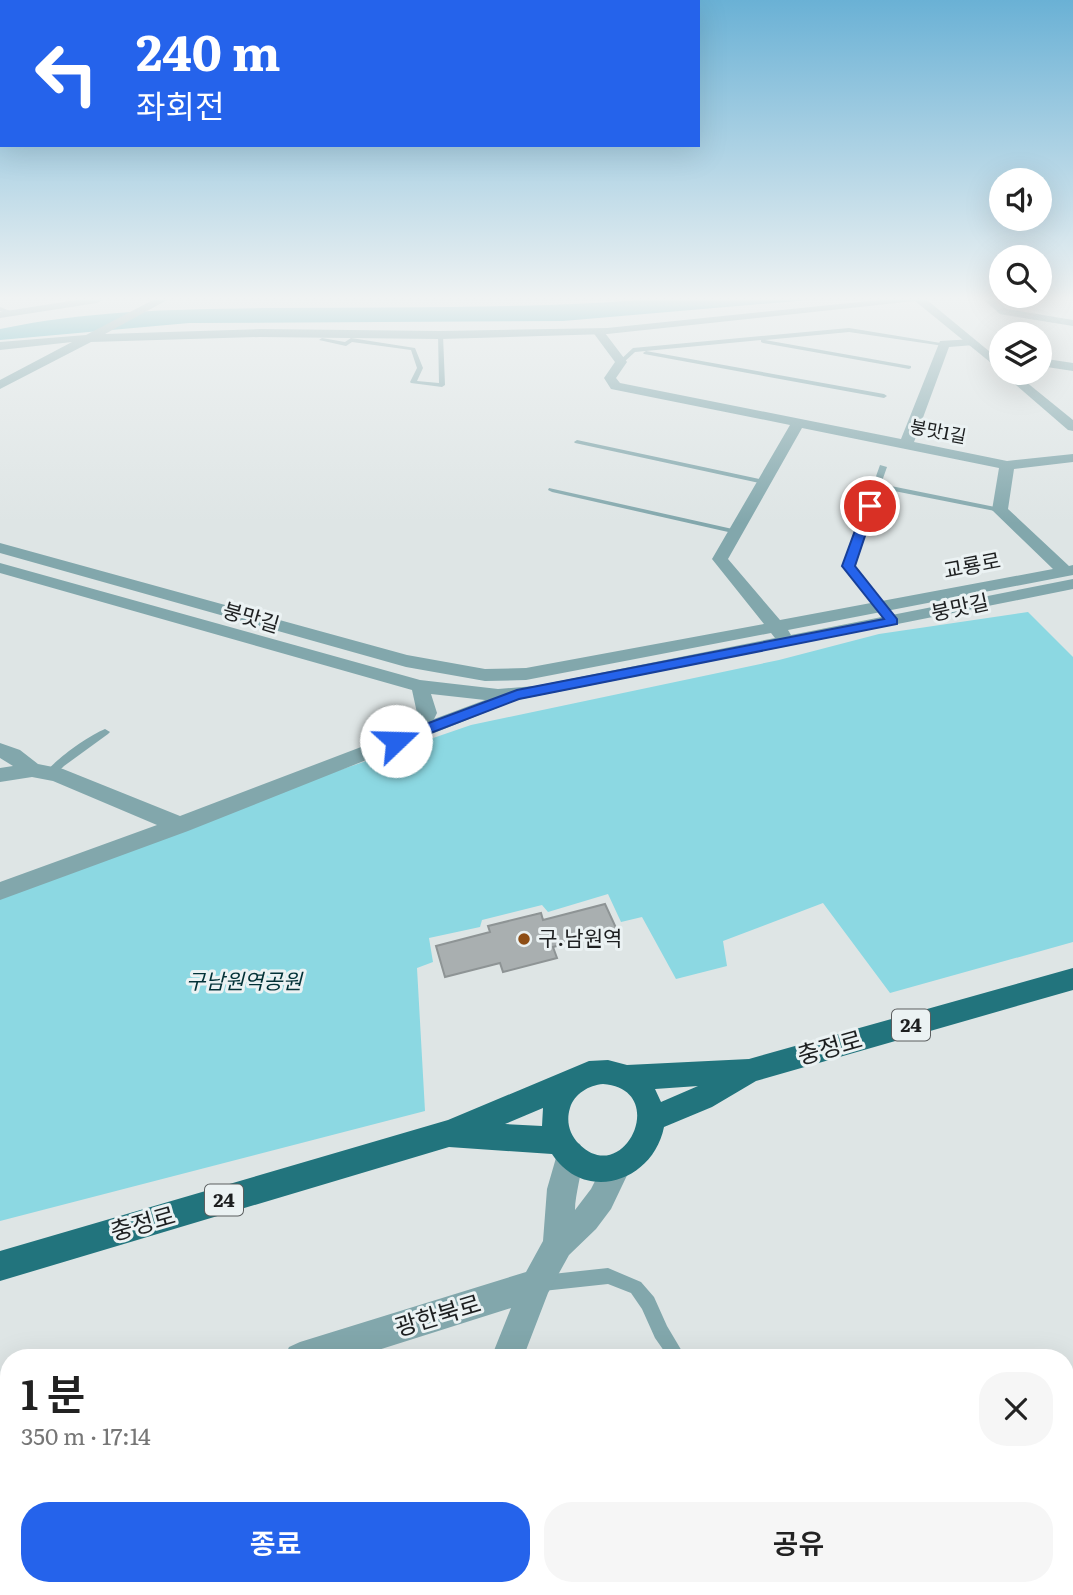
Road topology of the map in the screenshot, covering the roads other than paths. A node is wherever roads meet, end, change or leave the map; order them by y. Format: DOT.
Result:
graph roads {
  1 [pos="20,374"];
  2 [pos="417,374"];
  3 [pos="442,374"];
  4 [pos="612,374"];
  5 [pos="766,374"];
  6 [pos="933,374"];
  7 [pos="0,385"];
  8 [pos="1022,385"];
  9 [pos="884,396"];
  10 [pos="798,423"];
  11 [pos="1073,427"];
  12 [pos="577,442"];
  13 [pos="906,445"];
  14 [pos="1073,458"];
  15 [pos="1007,465"];
  16 [pos="883,467"];
  17 [pos="764,482"];
  18 [pos="877,485"];
  19 [pos="552,490"];
  20 [pos="1000,510"];
  21 [pos="737,532"];
  22 [pos="0,548"];
  23 [pos="0,568"];
  24 [pos="1070,575"];
  25 [pos="880,607"];
  26 [pos="892,621"];
  27 [pos="781,634"];
  28 [pos="504,675"];
  29 [pos="420,686"];
  30 [pos="475,693"];
  31 [pos="517,695"];
  32 [pos="420,731"];
  33 [pos="105,732"];
  34 [pos="0,750"];
  35 [pos="41,771"];
  36 [pos="0,775"];
  37 [pos="180,825"];
  38 [pos="0,891"];
  39 [pos="1073,979"];
  40 [pos="749,1071"];
  41 [pos="626,1078"];
  42 [pos="568,1085"];
  43 [pos="653,1118"];
  44 [pos="448,1134"];
  45 [pos="565,1147"];
  46 [pos="617,1167"];
  47 [pos="558,1244"];
  48 [pos="0,1266"];
  49 [pos="536,1284"];
  50 [pos="330,1349"];
  51 [pos="511,1349"];
  52 [pos="672,1349"];
  1 -- 7 [label="street"];
  2 -- 3 [label="lane"];
  4 -- 10 [label="street, 붕맛1길"];
  5 -- 9 [label="lane"];
  6 -- 13 [label="street"];
  8 -- 11 [label="street"];
  10 -- 13 [label="street, 붕맛1길"];
  10 -- 17 [label="street"];
  12 -- 17 [label="lane"];
  13 -- 15 [label="street, 붕맛1길"];
  14 -- 15 [label="street, 붕맛1길"];
  15 -- 20 [label="street"];
  16 -- 18 [label="lane"];
  17 -- 21 [label="street"];
  18 -- 20 [label="lane"];
  18 -- 25 [label="lane"];
  19 -- 21 [label="lane"];
  20 -- 24 [label="street"];
  21 -- 27 [label="street"];
  22 -- 28 [label="street, 붕맛길"];
  23 -- 29 [label="street, 붕맛길"];
  24 -- 25 [label="street, 교룡로"];
  24 -- 26 [label="street, 붕맛길"];
  25 -- 26 [label="lane"];
  25 -- 27 [label="street, 붕맛길"];
  26 -- 27 [label="street, 붕맛길"];
  27 -- 28 [label="street, 붕맛길"];
  27 -- 31 [label="street, 붕맛길"];
  28 -- 30 [label="street, 붕맛길"];
  29 -- 30 [label="street, 붕맛길"];
  29 -- 32 [label="street"];
  30 -- 31 [label="street, 붕맛길"];
  30 -- 32 [label="street, 붕맛길"];
  31 -- 32 [label="street, 붕맛길"];
  32 -- 37 [label="street, 붕맛길"];
  33 -- 35 [label="lane"];
  34 -- 35 [label="street"];
  35 -- 36 [label="street"];
  35 -- 37 [label="street"];
  37 -- 38 [label="street, 붕맛길"];
  39 -- 40 [label="main road, 충정로 / 24"];
  40 -- 41 [label="main road, 충정로 / 24"];
  40 -- 43 [label="main road, 충정로 / 24"];
  41 -- 42 [label="main road, 24"];
  41 -- 43 [label="main road"];
  42 -- 44 [label="main road, 충정로 / 24"];
  42 -- 45 [label="main road"];
  43 -- 46 [label="main road"];
  44 -- 45 [label="main road, 충정로 / 24"];
  44 -- 48 [label="main road, 충정로 / 24"];
  45 -- 46 [label="main road, 24"];
  45 -- 47 [label="street"];
  46 -- 47 [label="street"];
  47 -- 49 [label="street"];
  49 -- 50 [label="street, 광한북로"];
  49 -- 51 [label="street"];
  49 -- 52 [label="lane"];
}
